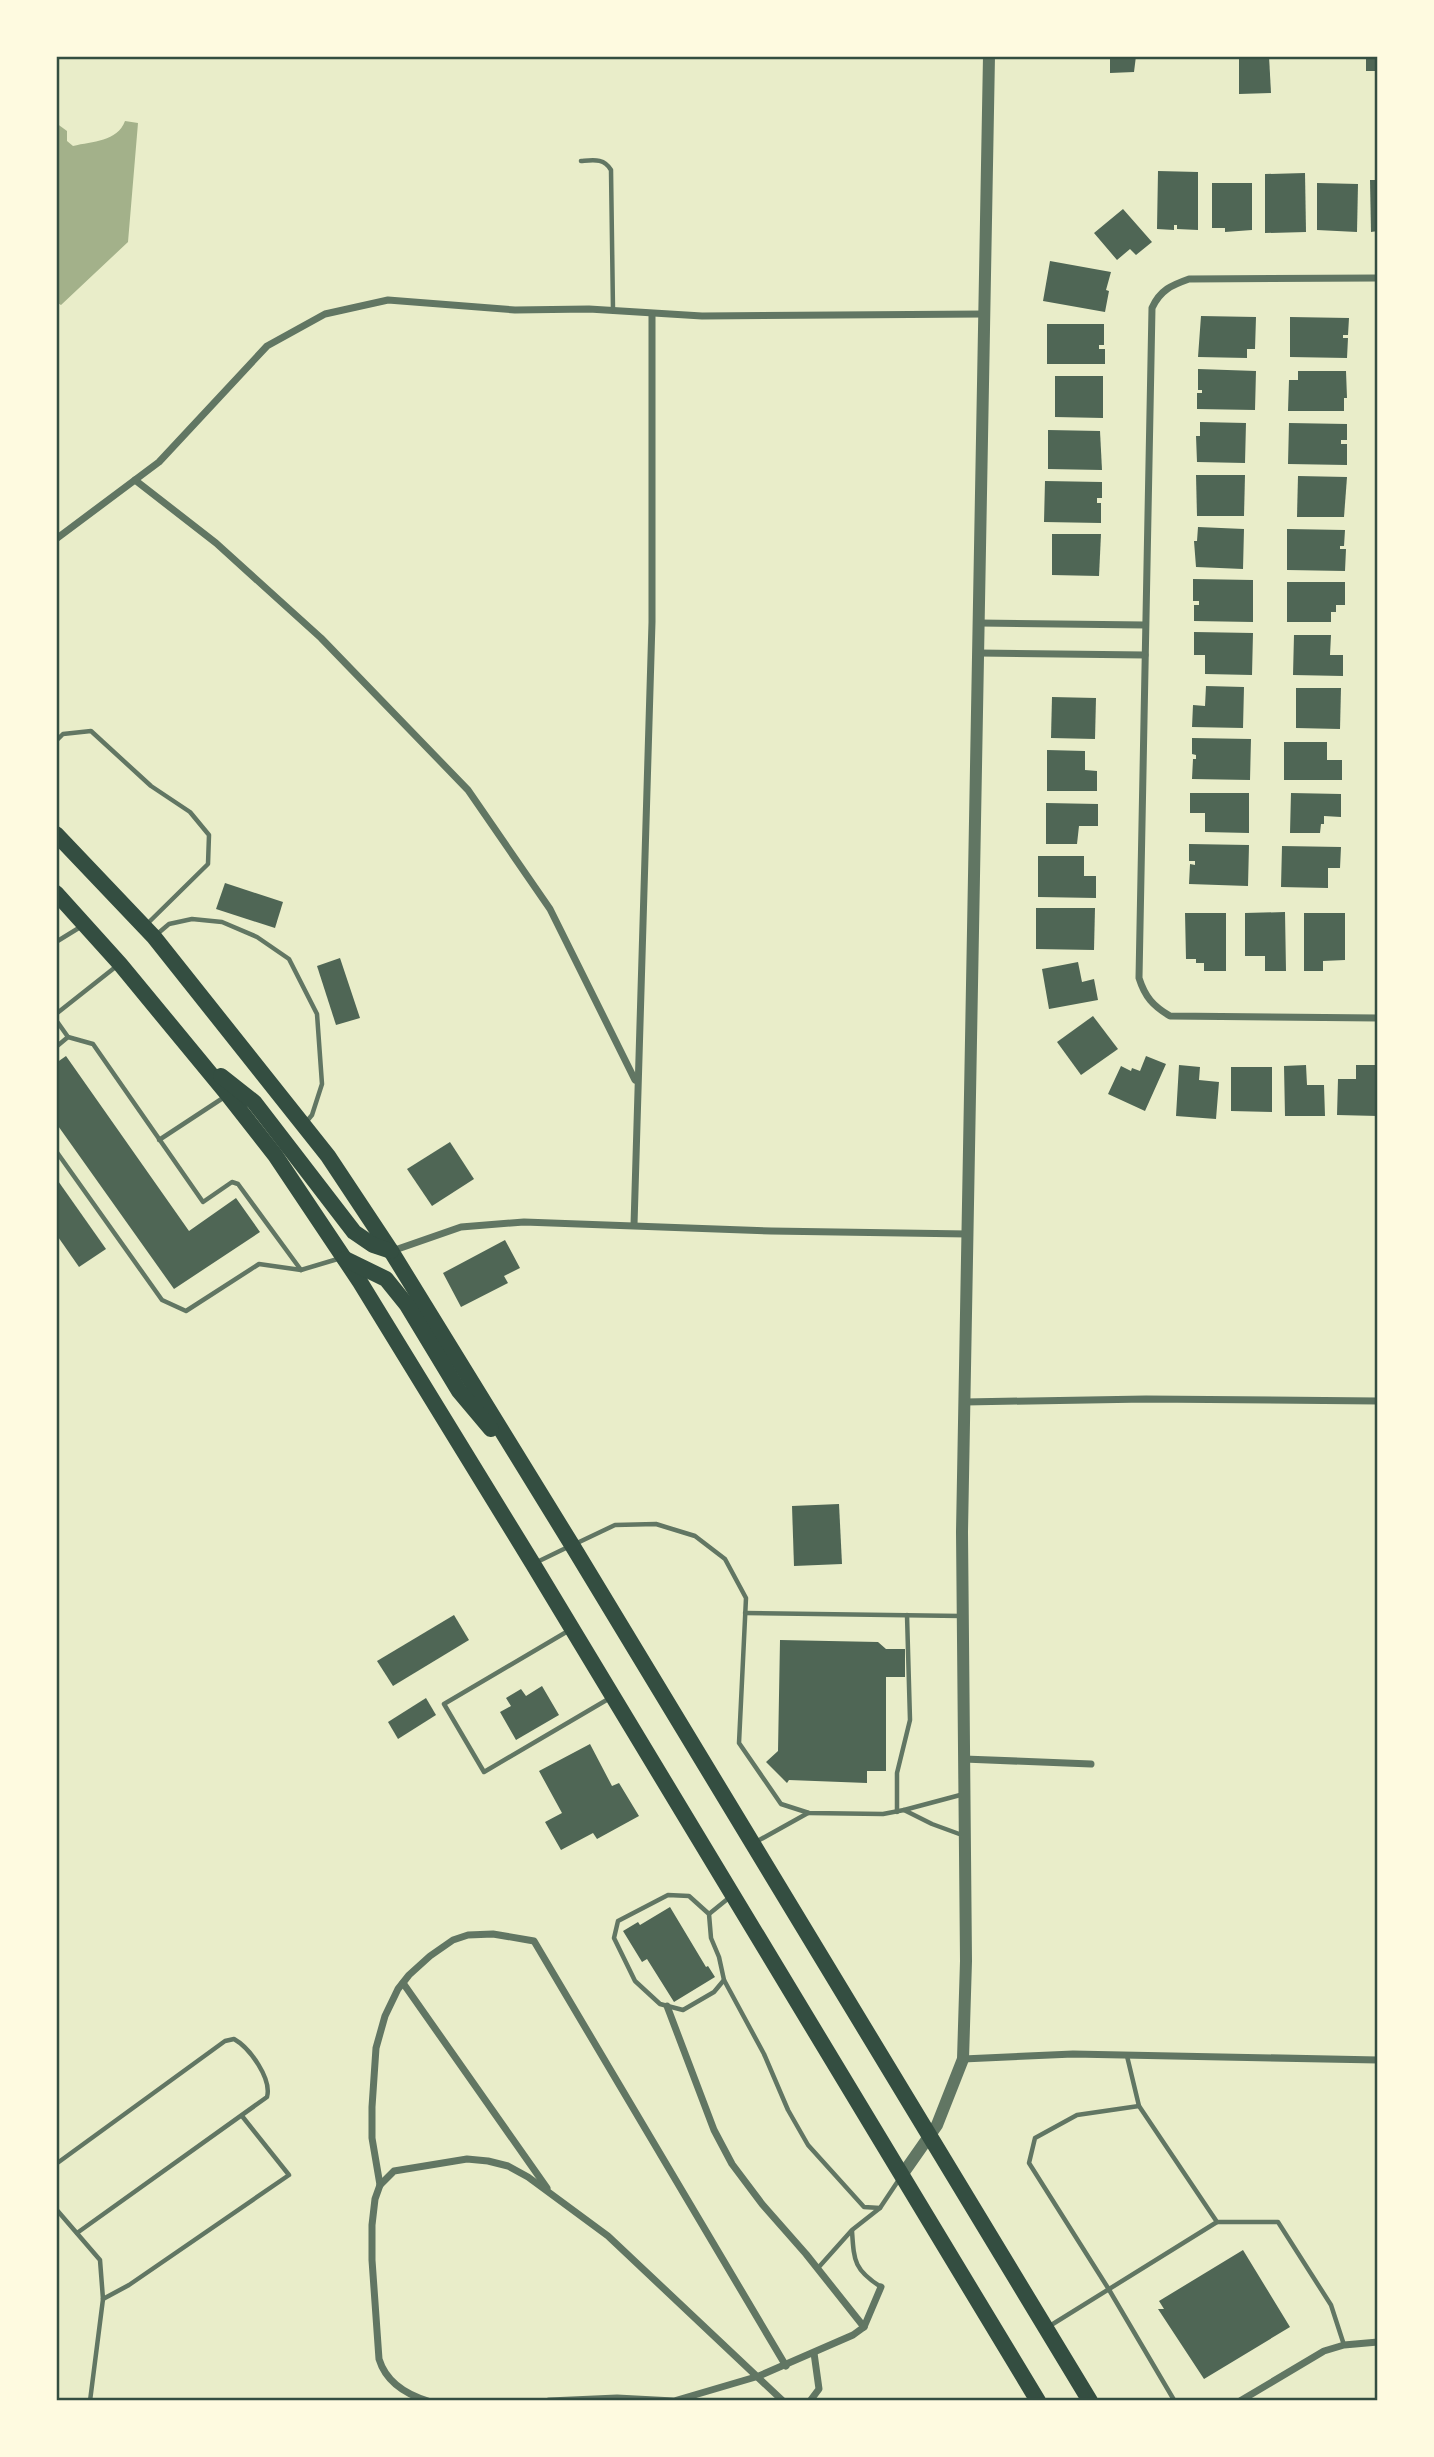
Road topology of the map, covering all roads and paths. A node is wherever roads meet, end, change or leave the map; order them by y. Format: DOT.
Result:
graph roads {
  1 [pos="989,56"];
  2 [pos="581,161"];
  3 [pos="1378,278"];
  4 [pos="613,311"];
  5 [pos="652,314"];
  6 [pos="984,314"];
  7 [pos="135,480"];
  8 [pos="56,539"];
  9 [pos="979,623"];
  10 [pos="1145,625"];
  11 [pos="978,653"];
  12 [pos="1144,654"];
  13 [pos="56,741"];
  14 [pos="57,836"];
  15 [pos="56,893"];
  16 [pos="85,924"];
  17 [pos="149,932"];
  18 [pos="56,942"];
  19 [pos="120,964"];
  20 [pos="56,1014"];
  21 [pos="1378,1017"];
  22 [pos="56,1020"];
  23 [pos="68,1037"];
  24 [pos="56,1047"];
  25 [pos="195,1055"];
  26 [pos="637,1084"];
  27 [pos="228,1095"];
  28 [pos="304,1124"];
  29 [pos="159,1140"];
  30 [pos="56,1151"];
  31 [pos="634,1225"];
  32 [pos="968,1234"];
  33 [pos="391,1251"];
  34 [pos="342,1258"];
  35 [pos="300,1270"];
  36 [pos="1378,1401"];
  37 [pos="965,1402"];
  38 [pos="525,1468"];
  39 [pos="572,1545"];
  40 [pos="533,1563"];
  41 [pos="745,1613"];
  42 [pos="907,1615"];
  43 [pos="963,1616"];
  44 [pos="572,1629"];
  45 [pos="612,1696"];
  46 [pos="964,1759"];
  47 [pos="1091,1764"];
  48 [pos="965,1794"];
  49 [pos="904,1810"];
  50 [pos="897,1812"];
  51 [pos="809,1813"];
  52 [pos="965,1836"];
  53 [pos="753,1843"];
  54 [pos="734,1895"];
  55 [pos="709,1914"];
  56 [pos="724,1980"];
  57 [pos="403,1983"];
  58 [pos="667,2006"];
  59 [pos="1127,2055"];
  60 [pos="963,2059"];
  61 [pos="1378,2060"];
  62 [pos="1139,2106"];
  63 [pos="242,2116"];
  64 [pos="928,2137"];
  65 [pos="56,2164"];
  66 [pos="902,2175"];
  67 [pos="380,2185"];
  68 [pos="551,2194"];
  69 [pos="880,2208"];
  70 [pos="56,2209"];
  71 [pos="1217,2222"];
  72 [pos="852,2230"];
  73 [pos="77,2233"];
  74 [pos="818,2269"];
  75 [pos="881,2287"];
  76 [pos="1108,2288"];
  77 [pos="103,2298"];
  78 [pos="864,2327"];
  79 [pos="1045,2329"];
  80 [pos="1378,2342"];
  81 [pos="1344,2345"];
  82 [pos="814,2353"];
  83 [pos="786,2366"];
  84 [pos="759,2376"];
  85 [pos="1174,2400"];
  86 [pos="90,2401"];
  87 [pos="428,2401"];
  88 [pos="549,2401"];
  89 [pos="783,2401"];
  90 [pos="810,2401"];
  91 [pos="1038,2401"];
  92 [pos="1090,2401"];
  93 [pos="1240,2401"];
  1 -- 6 [label="street"];
  2 -- 4 [label="lane"];
  3 -- 10 [label="street"];
  4 -- 5 [label="street"];
  4 -- 7 [label="street"];
  5 -- 6 [label="street"];
  5 -- 26 [label="street"];
  6 -- 9 [label="street"];
  7 -- 8 [label="street"];
  7 -- 26 [label="street"];
  9 -- 10 [label="street"];
  9 -- 11 [label="street"];
  10 -- 12 [label="street"];
  11 -- 12 [label="street"];
  11 -- 32 [label="street"];
  12 -- 21 [label="street"];
  13 -- 17 [label="lane"];
  14 -- 17 [label="highway"];
  15 -- 16 [label="highway"];
  16 -- 18 [label="lane"];
  16 -- 19 [label="highway"];
  17 -- 28 [label="highway"];
  17 -- 28 [label="lane"];
  19 -- 20 [label="lane"];
  19 -- 25 [label="highway"];
  22 -- 23 [label="lane"];
  23 -- 24 [label="lane"];
  23 -- 29 [label="lane"];
  25 -- 27 [label="highway"];
  25 -- 33 [label="highway"];
  26 -- 31 [label="street"];
  27 -- 29 [label="lane"];
  27 -- 34 [label="highway"];
  28 -- 33 [label="highway"];
  29 -- 35 [label="lane"];
  30 -- 35 [label="lane"];
  31 -- 32 [label="street"];
  31 -- 33 [label="street"];
  32 -- 37 [label="street"];
  33 -- 38 [label="highway"];
  34 -- 35 [label="lane"];
  34 -- 38 [label="highway"];
  34 -- 40 [label="highway"];
  36 -- 37 [label="street"];
  37 -- 43 [label="street"];
  38 -- 39 [label="highway"];
  39 -- 40 [label="lane"];
  39 -- 41 [label="lane"];
  39 -- 53 [label="highway"];
  40 -- 44 [label="highway"];
  41 -- 42 [label="lane"];
  41 -- 51 [label="lane"];
  42 -- 43 [label="lane"];
  42 -- 50 [label="lane"];
  43 -- 46 [label="street"];
  44 -- 45 [label="highway"];
  44 -- 45 [label="lane"];
  45 -- 54 [label="highway"];
  46 -- 47 [label="street"];
  46 -- 48 [label="street"];
  48 -- 49 [label="lane"];
  48 -- 52 [label="street"];
  49 -- 50 [label="lane"];
  49 -- 52 [label="lane"];
  50 -- 51 [label="lane"];
  51 -- 53 [label="lane"];
  52 -- 60 [label="street"];
  53 -- 64 [label="highway"];
  54 -- 55 [label="lane"];
  54 -- 66 [label="highway"];
  55 -- 56 [label="lane"];
  55 -- 58 [label="lane"];
  56 -- 58 [label="lane"];
  56 -- 69 [label="lane"];
  57 -- 67 [label="street"];
  57 -- 68 [label="street"];
  57 -- 83 [label="street"];
  58 -- 74 [label="street"];
  59 -- 60 [label="street"];
  59 -- 61 [label="street"];
  59 -- 62 [label="lane"];
  60 -- 64 [label="street"];
  62 -- 71 [label="lane"];
  62 -- 76 [label="lane"];
  63 -- 65 [label="lane"];
  63 -- 73 [label="lane"];
  63 -- 77 [label="lane"];
  64 -- 66 [label="street"];
  64 -- 79 [label="highway"];
  66 -- 69 [label="lane"];
  66 -- 91 [label="highway"];
  67 -- 68 [label="street"];
  67 -- 87 [label="street"];
  68 -- 84 [label="street"];
  69 -- 72 [label="lane"];
  70 -- 73 [label="lane"];
  71 -- 76 [label="lane"];
  71 -- 81 [label="lane"];
  72 -- 74 [label="lane"];
  72 -- 75 [label="lane"];
  73 -- 77 [label="lane"];
  74 -- 78 [label="street"];
  75 -- 78 [label="street"];
  76 -- 79 [label="lane"];
  76 -- 85 [label="lane"];
  77 -- 86 [label="lane"];
  78 -- 82 [label="street"];
  79 -- 92 [label="highway"];
  80 -- 81 [label="street"];
  81 -- 93 [label="street"];
  82 -- 83 [label="street"];
  82 -- 90 [label="street"];
  83 -- 84 [label="street"];
  84 -- 88 [label="street"];
  84 -- 89 [label="street"];
}
